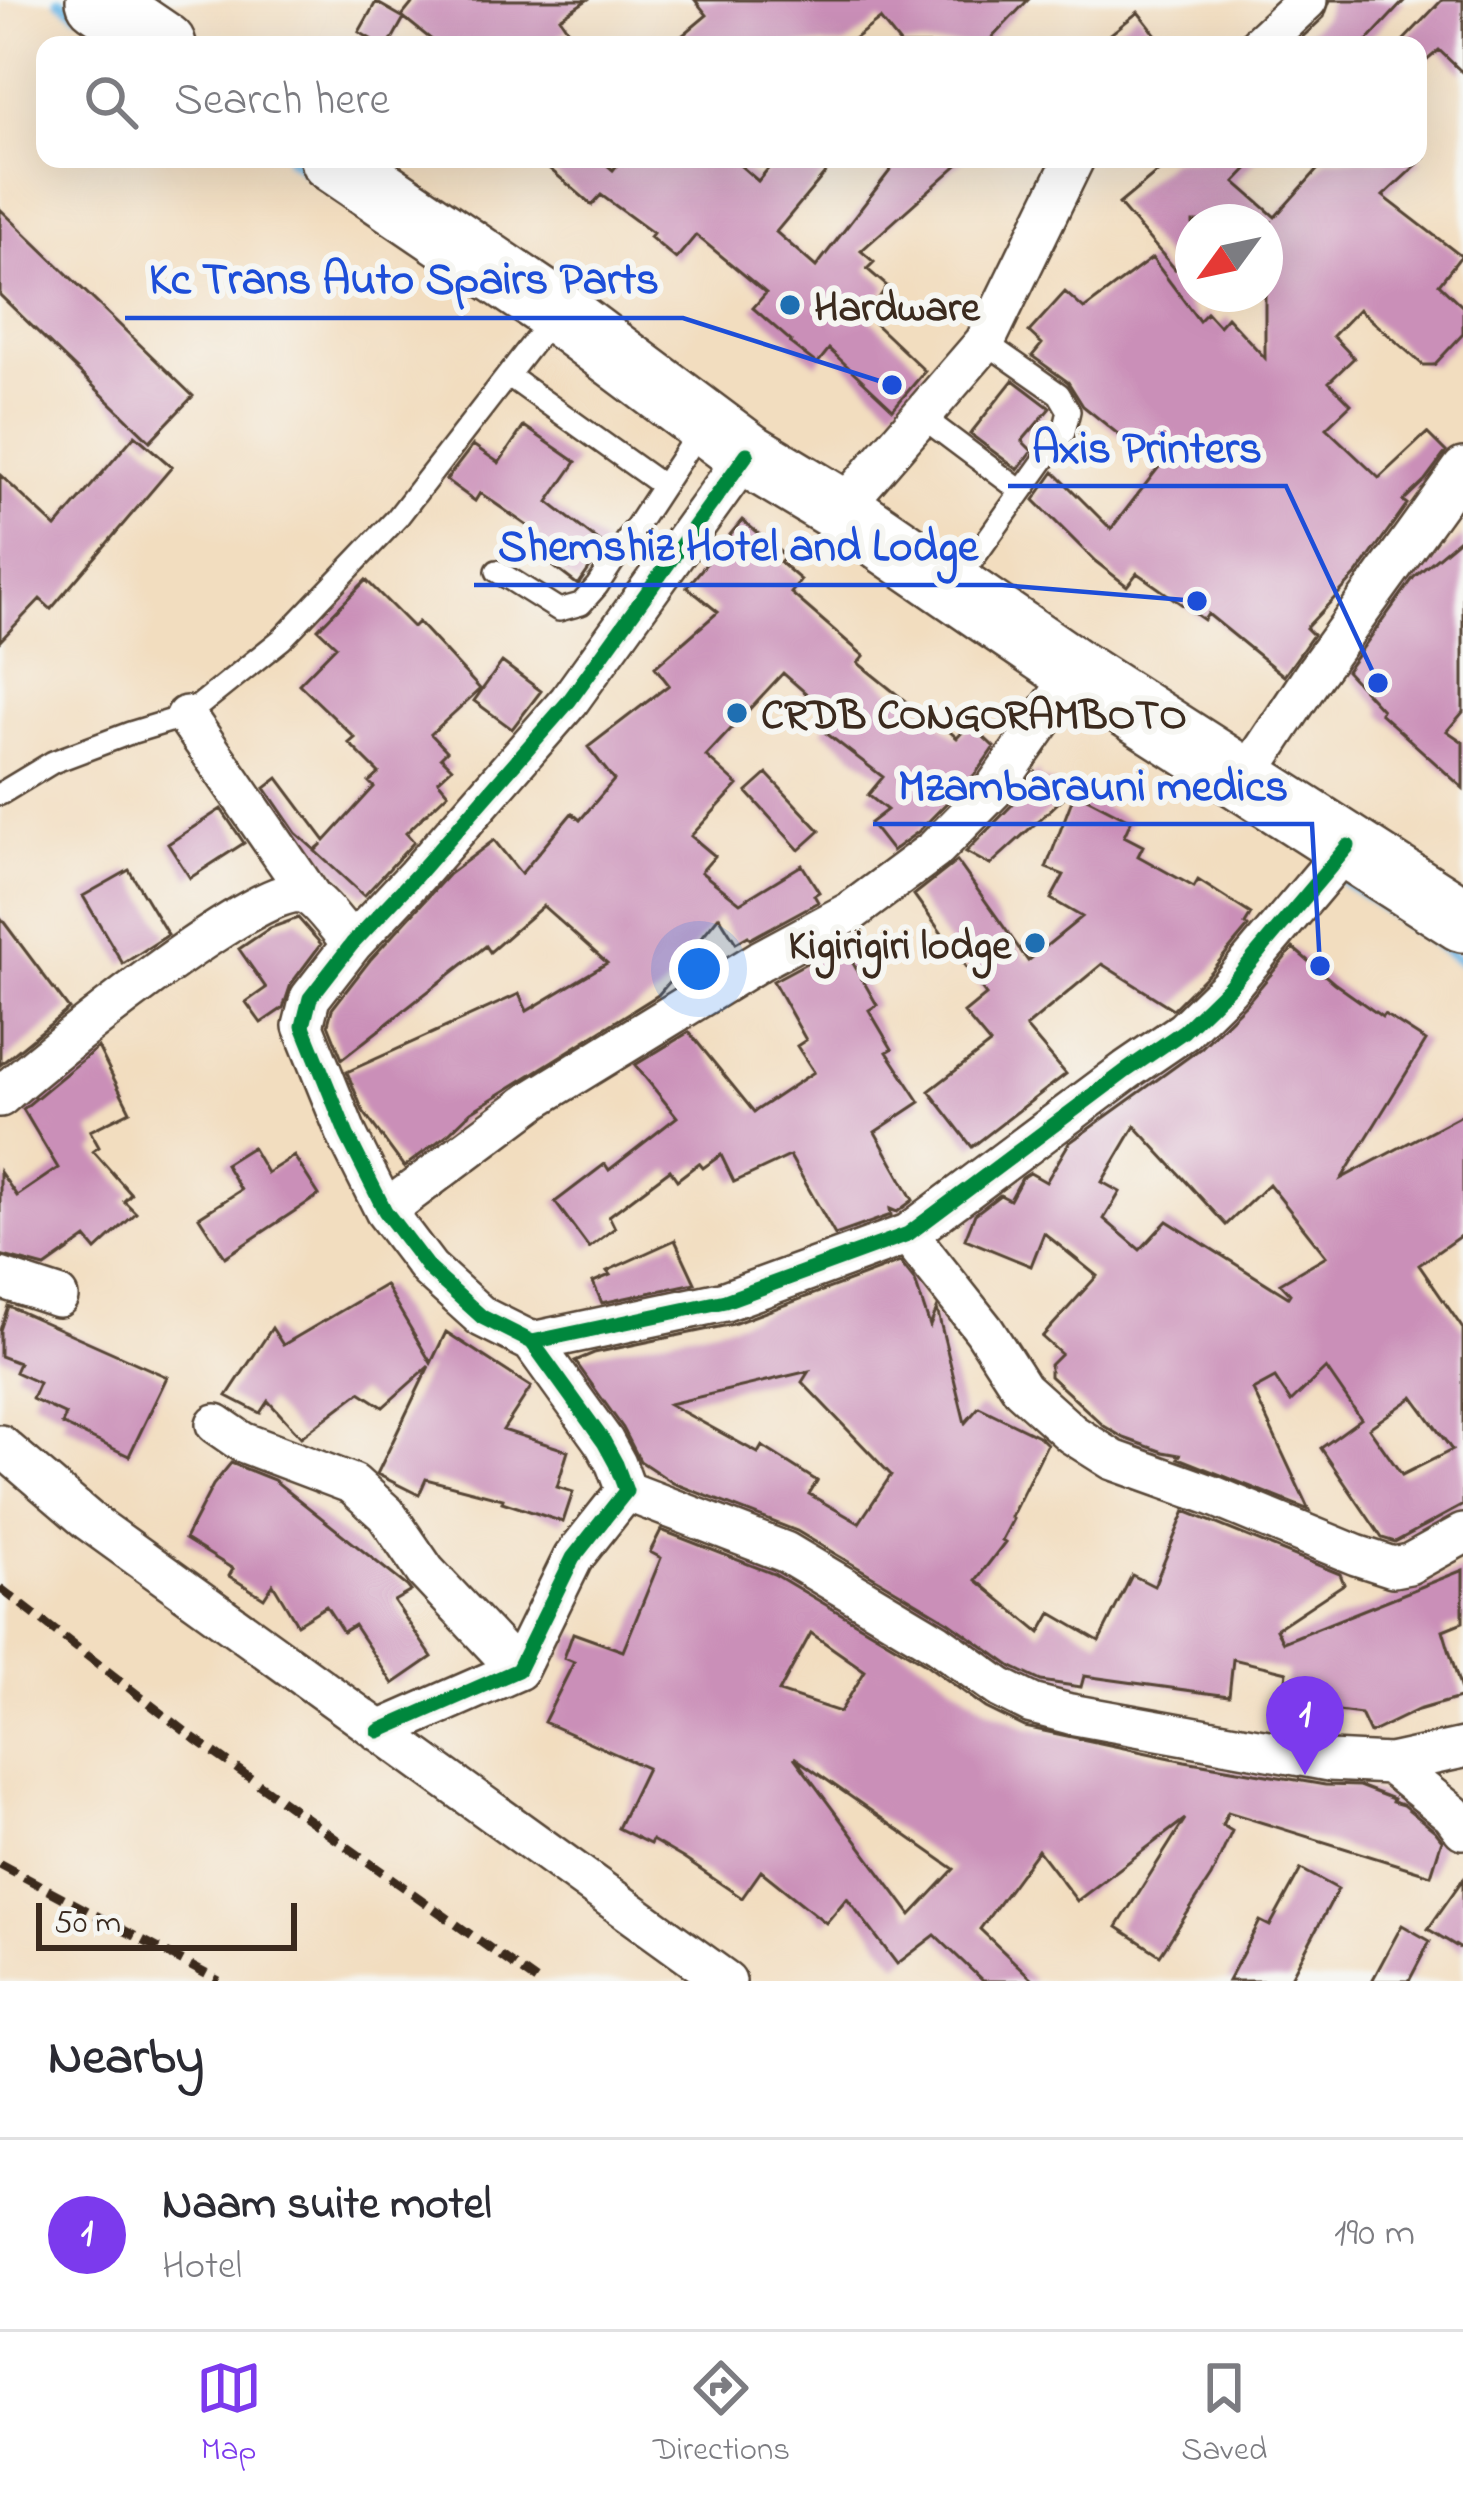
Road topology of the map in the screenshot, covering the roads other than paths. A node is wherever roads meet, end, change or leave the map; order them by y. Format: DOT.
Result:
graph roads {
  1 [pos="98,0"];
  2 [pos="1307,0"];
  3 [pos="151,36"];
  4 [pos="1269,36"];
  5 [pos="345,168"];
  6 [pos="1070,168"];
  7 [pos="556,311"];
  8 [pos="985,342"];
  9 [pos="509,376"];
  10 [pos="921,416"];
  11 [pos="726,438"];
  12 [pos="1463,468"];
  13 [pos="663,486"];
  14 [pos="1022,491"];
  15 [pos="840,510"];
  16 [pos="496,571"];
  17 [pos="952,588"];
  18 [pos="1073,670"];
  19 [pos="186,716"];
  20 [pos="1244,780"];
  21 [pos="0,794"];
  22 [pos="1348,846"];
  23 [pos="311,897"];
  24 [pos="1463,920"];
  25 [pos="352,944"];
  26 [pos="0,1097"];
  27 [pos="385,1211"];
  28 [pos="908,1234"];
  29 [pos="0,1278"];
  30 [pos="58,1297"];
  31 [pos="532,1342"];
  32 [pos="216,1424"];
  33 [pos="0,1445"];
  34 [pos="626,1491"];
  35 [pos="1463,1534"];
  36 [pos="518,1670"];
  37 [pos="379,1731"];
  38 [pos="1463,1748"];
  39 [pos="1390,1764"];
  40 [pos="1463,1828"];
  41 [pos="726,1981"];
  1 -- 3 [label="main road"];
  2 -- 4 [label="street"];
  5 -- 7 [label="main road"];
  6 -- 8 [label="street"];
  7 -- 9 [label="lane"];
  7 -- 11 [label="main road"];
  8 -- 10 [label="street"];
  8 -- 14 [label="lane"];
  9 -- 13 [label="lane"];
  9 -- 19 [label="lane"];
  10 -- 14 [label="lane"];
  10 -- 15 [label="street"];
  11 -- 13 [label="lane"];
  11 -- 15 [label="main road"];
  11 -- 25 [label="street"];
  12 -- 20 [label="street"];
  13 -- 16 [label="lane"];
  14 -- 17 [label="lane"];
  15 -- 17 [label="main road"];
  17 -- 18 [label="main road"];
  18 -- 20 [label="main road"];
  18 -- 27 [label="street"];
  19 -- 21 [label="lane"];
  19 -- 23 [label="street"];
  20 -- 22 [label="main road"];
  22 -- 24 [label="main road"];
  22 -- 28 [label="street"];
  23 -- 25 [label="street"];
  23 -- 26 [label="street"];
  25 -- 27 [label="street"];
  27 -- 31 [label="street"];
  28 -- 31 [label="street"];
  28 -- 35 [label="street"];
  29 -- 30 [label="street"];
  31 -- 34 [label="street"];
  32 -- 36 [label="street"];
  33 -- 37 [label="street"];
  34 -- 36 [label="street"];
  34 -- 39 [label="street"];
  36 -- 37 [label="street"];
  37 -- 41 [label="street"];
  38 -- 39 [label="street"];
  39 -- 40 [label="street"];
}
